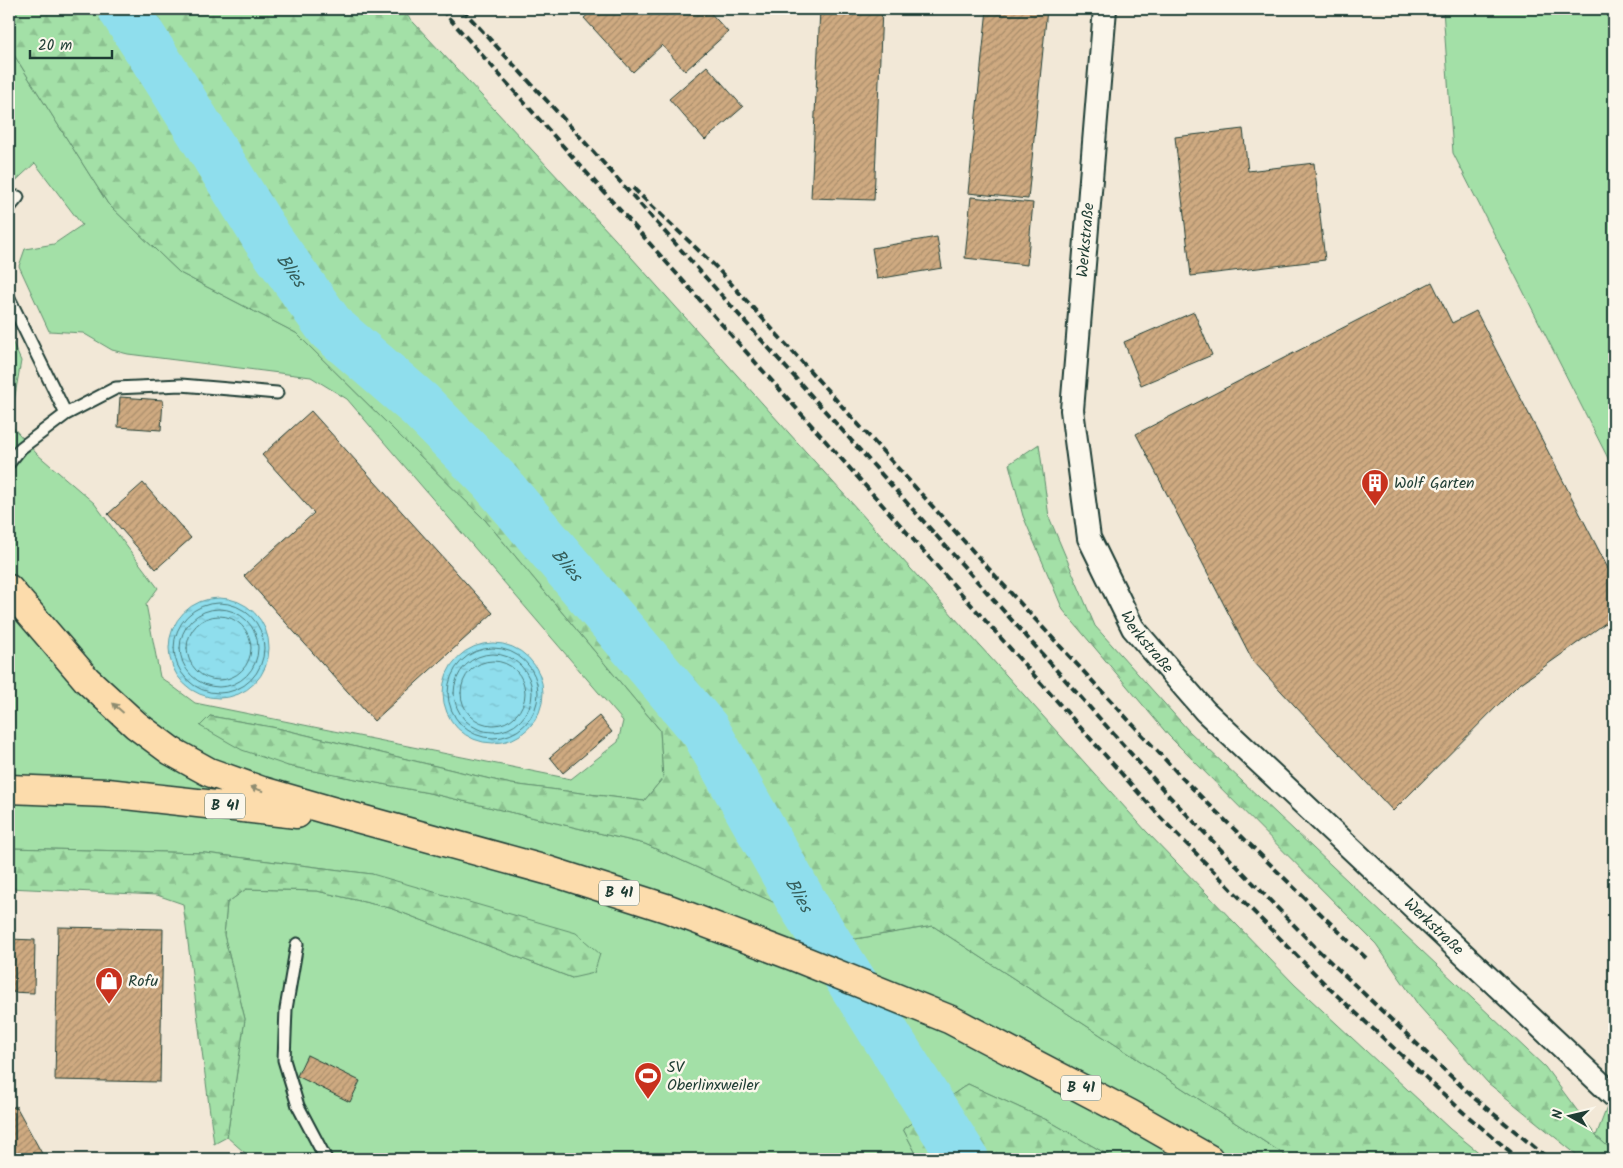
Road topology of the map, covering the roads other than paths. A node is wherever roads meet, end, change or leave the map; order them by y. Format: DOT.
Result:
graph roads {
  1 [pos="1104,9"];
  2 [pos="18,197"];
  3 [pos="9,208"];
  4 [pos="9,298"];
  5 [pos="277,393"];
  6 [pos="66,414"];
  7 [pos="9,463"];
  8 [pos="9,589"];
  9 [pos="9,789"];
  10 [pos="438,840"];
  11 [pos="297,944"];
  12 [pos="1614,1096"];
  13 [pos="326,1159"];
  14 [pos="1209,1159"];
  1 -- 12 [label="street, Werkstraße"];
  2 -- 3 [label="lane"];
  4 -- 6 [label="lane"];
  5 -- 6 [label="lane"];
  6 -- 7 [label="lane"];
  10 -- 8 [label="highway, one-way"];
  9 -- 10 [label="highway, B 41"];
  10 -- 14 [label="highway, B 41"];
  11 -- 13 [label="lane"];
}
